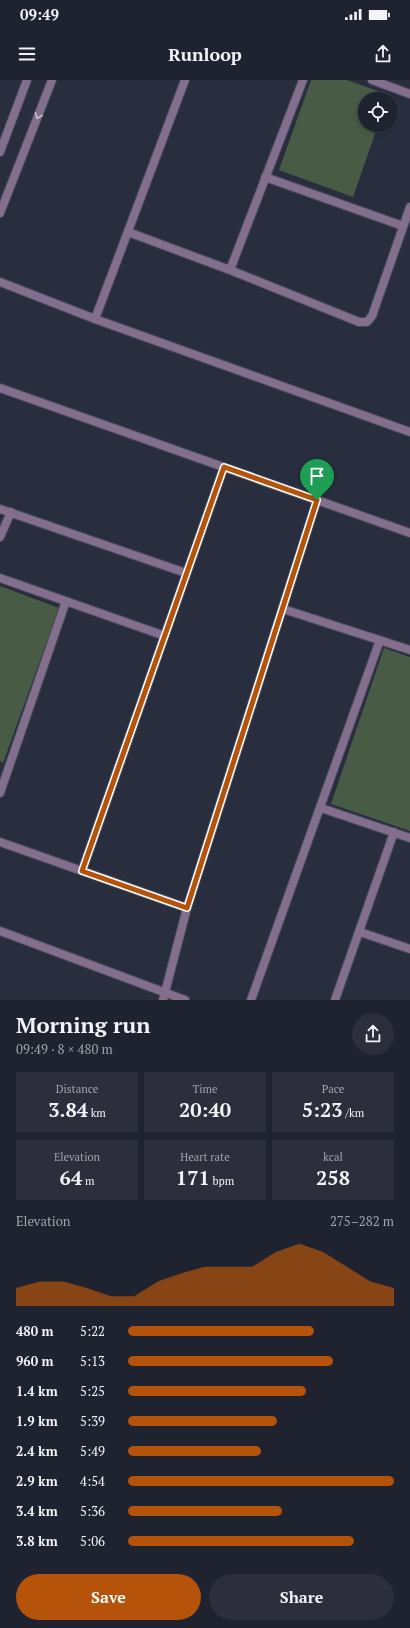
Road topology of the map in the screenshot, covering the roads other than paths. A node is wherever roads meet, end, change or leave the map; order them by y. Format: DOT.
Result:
graph roads {
  1 [pos="27,80"];
  2 [pos="52,80"];
  3 [pos="185,80"];
  4 [pos="303,80"];
  5 [pos="372,80"];
  6 [pos="410,94"];
  7 [pos="0,152"];
  8 [pos="265,177"];
  9 [pos="410,207"];
  10 [pos="0,213"];
  11 [pos="403,226"];
  12 [pos="128,232"];
  13 [pos="230,270"];
  14 [pos="0,282"];
  15 [pos="95,319"];
  16 [pos="0,388"];
  17 [pos="410,432"];
  18 [pos="224,467"];
  19 [pos="317,500"];
  20 [pos="0,508"];
  21 [pos="11,512"];
  22 [pos="410,533"];
  23 [pos="0,538"];
  24 [pos="186,573"];
  25 [pos="0,578"];
  26 [pos="66,601"];
  27 [pos="283,609"];
  28 [pos="165,636"];
  29 [pos="380,640"];
  30 [pos="410,650"];
  31 [pos="0,793"];
  32 [pos="321,808"];
  33 [pos="394,832"];
  34 [pos="410,838"];
  35 [pos="0,842"];
  36 [pos="82,871"];
  37 [pos="187,908"];
  38 [pos="0,931"];
  39 [pos="360,932"];
  40 [pos="410,948"];
  41 [pos="164,996"];
  42 [pos="185,1000"];
  43 [pos="251,1000"];
  44 [pos="335,1000"];
  1 -- 7 [label="street"];
  2 -- 10 [label="street, one-way"];
  3 -- 12 [label="street"];
  4 -- 8 [label="street"];
  5 -- 6 [label="street"];
  8 -- 11 [label="street"];
  8 -- 13 [label="street"];
  9 -- 11 [label="street"];
  11 -- 13 [label="street"];
  12 -- 13 [label="street"];
  12 -- 15 [label="street"];
  14 -- 15 [label="street"];
  15 -- 17 [label="street"];
  16 -- 18 [label="street"];
  18 -- 19 [label="street"];
  18 -- 24 [label="street"];
  19 -- 22 [label="street"];
  19 -- 27 [label="street"];
  20 -- 21 [label="street"];
  21 -- 23 [label="street"];
  21 -- 24 [label="street"];
  24 -- 28 [label="street"];
  25 -- 26 [label="street"];
  26 -- 28 [label="street"];
  26 -- 31 [label="street"];
  27 -- 29 [label="street"];
  27 -- 37 [label="street"];
  28 -- 36 [label="street"];
  29 -- 30 [label="street"];
  29 -- 32 [label="street"];
  32 -- 33 [label="street"];
  32 -- 43 [label="street"];
  33 -- 34 [label="street"];
  33 -- 39 [label="street"];
  35 -- 36 [label="street"];
  36 -- 37 [label="street"];
  37 -- 41 [label="street"];
  38 -- 41 [label="street"];
  39 -- 40 [label="street"];
  39 -- 44 [label="street"];
  41 -- 42 [label="street"];
}
